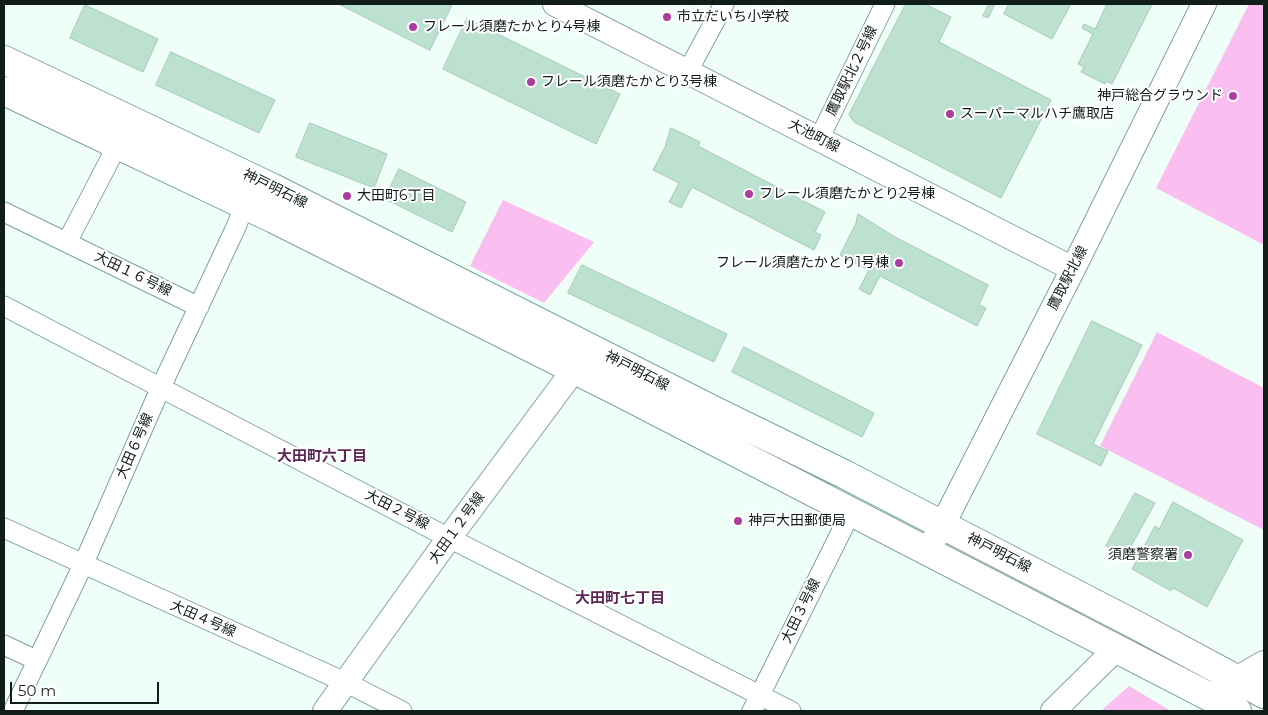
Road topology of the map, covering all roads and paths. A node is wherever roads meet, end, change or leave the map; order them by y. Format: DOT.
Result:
graph roads {
  1 [pos="555,4"];
  2 [pos="724,4"];
  3 [pos="885,4"];
  4 [pos="1204,4"];
  5 [pos="4,60"];
  6 [pos="688,71"];
  7 [pos="4,91"];
  8 [pos="819,139"];
  9 [pos="118,144"];
  10 [pos="255,179"];
  11 [pos="245,204"];
  12 [pos="4,212"];
  13 [pos="67,242"];
  14 [pos="1073,269"];
  15 [pos="4,306"];
  16 [pos="199,307"];
  17 [pos="591,348"];
  18 [pos="574,370"];
  19 [pos="161,388"];
  20 [pos="851,512"];
  21 [pos="942,524"];
  22 [pos="4,528"];
  23 [pos="449,538"];
  24 [pos="928,550"];
  25 [pos="83,565"];
  26 [pos="4,645"];
  27 [pos="1117,648"];
  28 [pos="36,660"];
  29 [pos="1264,663"];
  30 [pos="1237,678"];
  31 [pos="347,683"];
  32 [pos="1264,694"];
  33 [pos="1208,696"];
  34 [pos="756,703"];
  35 [pos="1235,710"];
  36 [pos="13,711"];
  37 [pos="325,711"];
  38 [pos="402,711"];
  39 [pos="792,711"];
  40 [pos="1053,711"];
  1 -- 6 [label="street, 大池町線"];
  2 -- 6 [label="street"];
  3 -- 8 [label="street, 鷹取駅北２号線"];
  4 -- 14 [label="street, 鷹取駅北線"];
  5 -- 10 [label="main road, 神戸明石線"];
  6 -- 8 [label="street, 大池町線"];
  7 -- 9 [label="main road, 神戸明石線"];
  8 -- 14 [label="street, 大池町線"];
  9 -- 11 [label="main road, 神戸明石線"];
  9 -- 13 [label="street"];
  10 -- 11 [label="street, 大田６号線"];
  10 -- 17 [label="main road, 神戸明石線"];
  11 -- 16 [label="street, 大田６号線"];
  11 -- 18 [label="main road, 神戸明石線"];
  12 -- 13 [label="street, 大田１６号線"];
  13 -- 16 [label="street, 大田１６号線"];
  14 -- 21 [label="street, 鷹取駅北線"];
  15 -- 19 [label="street, 大田２号線"];
  16 -- 19 [label="street, 大田６号線"];
  17 -- 18 [label="street, 大田１２号線"];
  17 -- 21 [label="main road, 神戸明石線"];
  18 -- 20 [label="main road, 神戸明石線"];
  18 -- 23 [label="street, 大田１２号線"];
  19 -- 23 [label="street, 大田２号線"];
  19 -- 25 [label="street, 大田６号線"];
  20 -- 24 [label="main road, 神戸明石線"];
  20 -- 34 [label="street, 大田３号線"];
  21 -- 24 [label="street, 鷹取駅北線"];
  21 -- 30 [label="main road, 神戸明石線"];
  22 -- 25 [label="street, 大田４号線"];
  23 -- 31 [label="street, 大田１２号線"];
  23 -- 34 [label="street, 大田２号線"];
  24 -- 27 [label="main road, 神戸明石線"];
  25 -- 28 [label="street, 大田６号線"];
  25 -- 31 [label="street, 大田４号線"];
  26 -- 28 [label="street"];
  27 -- 33 [label="main road, 神戸明石線"];
  27 -- 40 [label="street"];
  28 -- 36 [label="street, 大田６号線"];
  29 -- 30 [label="street"];
  30 -- 32 [label="main road, 神戸明石線"];
  30 -- 33 [label="street"];
  31 -- 37 [label="street, 大田１２号線"];
  31 -- 38 [label="street, 大田４号線"];
  33 -- 35 [label="main road, 神戸明石線"];
  34 -- 39 [label="street, 大田２号線"];
}
